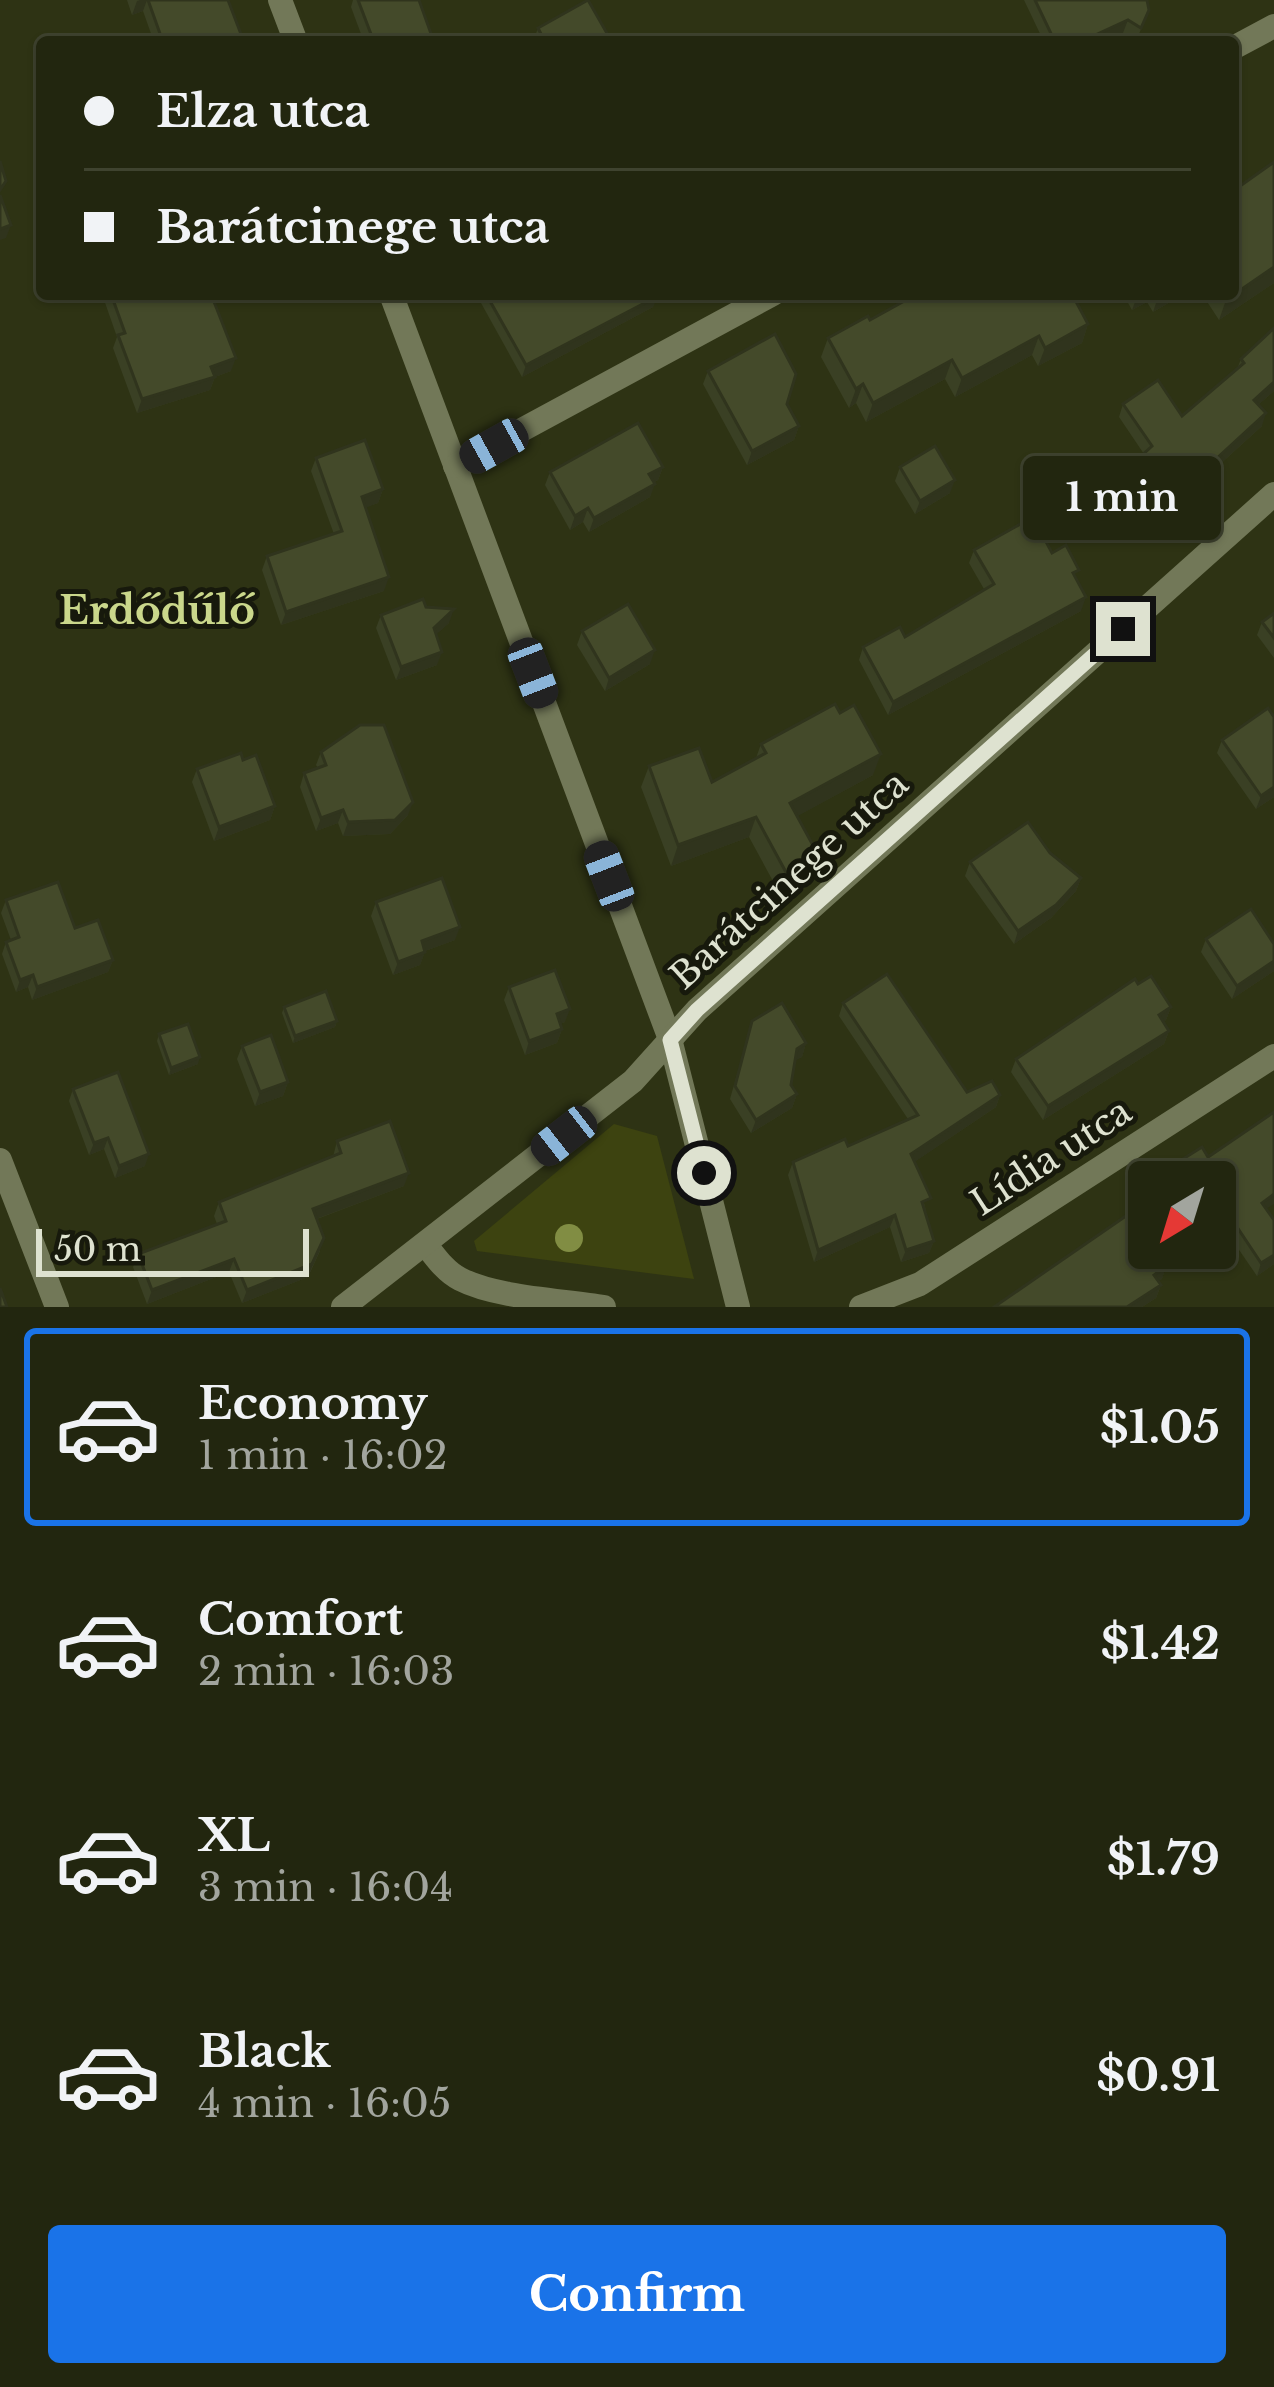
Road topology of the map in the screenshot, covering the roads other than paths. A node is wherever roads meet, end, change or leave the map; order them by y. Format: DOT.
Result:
graph roads {
  1 [pos="280,0"];
  2 [pos="1274,26"];
  3 [pos="294,36"];
  4 [pos="1239,45"];
  5 [pos="393,300"];
  6 [pos="762,300"];
  7 [pos="455,466"];
  8 [pos="1274,494"];
  9 [pos="670,1040"];
  10 [pos="1274,1056"];
  11 [pos="0,1160"];
  12 [pos="426,1245"];
  13 [pos="57,1307"];
  14 [pos="343,1307"];
  15 [pos="604,1307"];
  16 [pos="738,1307"];
  17 [pos="862,1307"];
  1 -- 3 [label="street"];
  2 -- 4 [label="street"];
  5 -- 7 [label="street"];
  6 -- 7 [label="street"];
  7 -- 9 [label="street"];
  8 -- 9 [label="street, Barátcinege utca"];
  9 -- 12 [label="street, Barátcinege utca"];
  9 -- 16 [label="street"];
  10 -- 17 [label="street, Lídia utca"];
  11 -- 13 [label="street"];
  12 -- 14 [label="street, Barátcinege utca"];
  12 -- 15 [label="street"];
}
